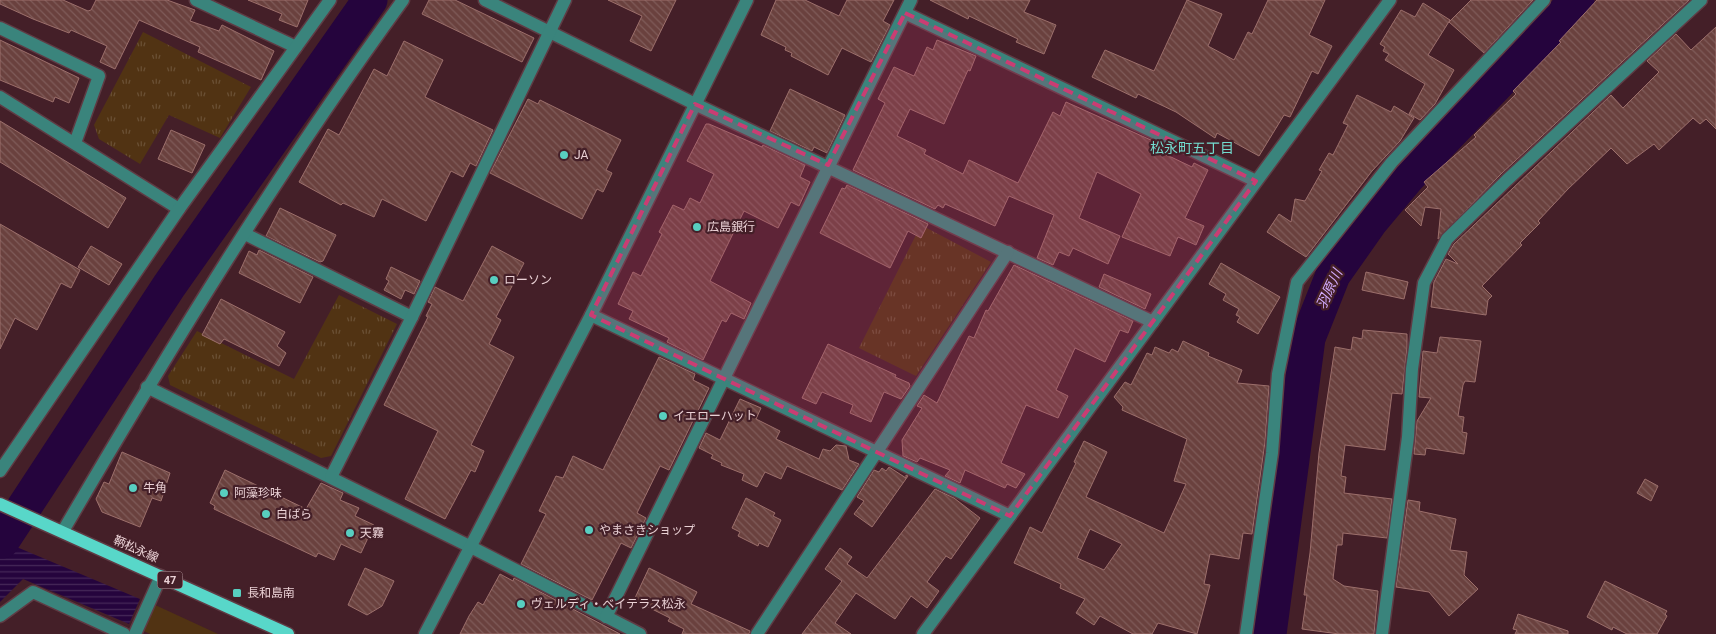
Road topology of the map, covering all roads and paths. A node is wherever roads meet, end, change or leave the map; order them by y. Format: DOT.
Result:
graph roads {
  1 [pos="196,0"];
  2 [pos="330,0"];
  3 [pos="402,0"];
  4 [pos="485,0"];
  5 [pos="565,0"];
  6 [pos="747,0"];
  7 [pos="911,0"];
  8 [pos="1390,0"];
  9 [pos="1544,0"];
  10 [pos="1701,0"];
  11 [pos="905,13"];
  12 [pos="0,28"];
  13 [pos="549,32"];
  14 [pos="296,47"];
  15 [pos="0,97"];
  16 [pos="695,104"];
  17 [pos="74,144"];
  18 [pos="828,165"];
  19 [pos="1256,182"];
  20 [pos="179,208"];
  21 [pos="245,234"];
  22 [pos="1008,252"];
  23 [pos="591,316"];
  24 [pos="412,317"];
  25 [pos="1152,322"];
  26 [pos="724,378"];
  27 [pos="147,388"];
  28 [pos="877,452"];
  29 [pos="0,470"];
  30 [pos="331,478"];
  31 [pos="6,507"];
  32 [pos="1010,516"];
  33 [pos="57,529"];
  34 [pos="469,546"];
  35 [pos="161,576"];
  36 [pos="0,616"];
  37 [pos="606,617"];
  38 [pos="136,631"];
  39 [pos="124,634"];
  40 [pos="288,634"];
  41 [pos="425,634"];
  42 [pos="640,634"];
  43 [pos="757,634"];
  44 [pos="922,634"];
  45 [pos="1246,634"];
  46 [pos="1382,634"];
  1 -- 14 [label="street"];
  2 -- 14 [label="street"];
  3 -- 21 [label="street"];
  4 -- 13 [label="street"];
  5 -- 13 [label="street"];
  6 -- 16 [label="street"];
  7 -- 11 [label="street"];
  8 -- 19 [label="street"];
  9 -- 45 [label="street"];
  10 -- 46 [label="street"];
  11 -- 18 [label="street"];
  11 -- 19 [label="street"];
  12 -- 17 [label="street"];
  13 -- 16 [label="street"];
  13 -- 24 [label="street"];
  14 -- 20 [label="street"];
  15 -- 17 [label="street"];
  16 -- 18 [label="street"];
  16 -- 23 [label="street"];
  17 -- 20 [label="street"];
  18 -- 22 [label="street"];
  18 -- 26 [label="street"];
  19 -- 25 [label="street"];
  20 -- 29 [label="street"];
  21 -- 24 [label="street"];
  21 -- 27 [label="street"];
  22 -- 25 [label="street"];
  22 -- 28 [label="street"];
  23 -- 26 [label="street"];
  23 -- 34 [label="street"];
  24 -- 30 [label="street"];
  25 -- 32 [label="street"];
  26 -- 28 [label="street"];
  26 -- 37 [label="street"];
  27 -- 30 [label="street"];
  27 -- 33 [label="street"];
  28 -- 32 [label="street"];
  28 -- 43 [label="street"];
  30 -- 34 [label="street"];
  31 -- 33 [label="main road, 鞆松永線 / 47"];
  32 -- 44 [label="street"];
  33 -- 35 [label="main road, 鞆松永線 / 47"];
  34 -- 37 [label="street"];
  34 -- 41 [label="street"];
  35 -- 38 [label="street"];
  35 -- 40 [label="main road, 鞆松永線 / 47"];
  36 -- 39 [label="street"];
  37 -- 42 [label="street"];
}
